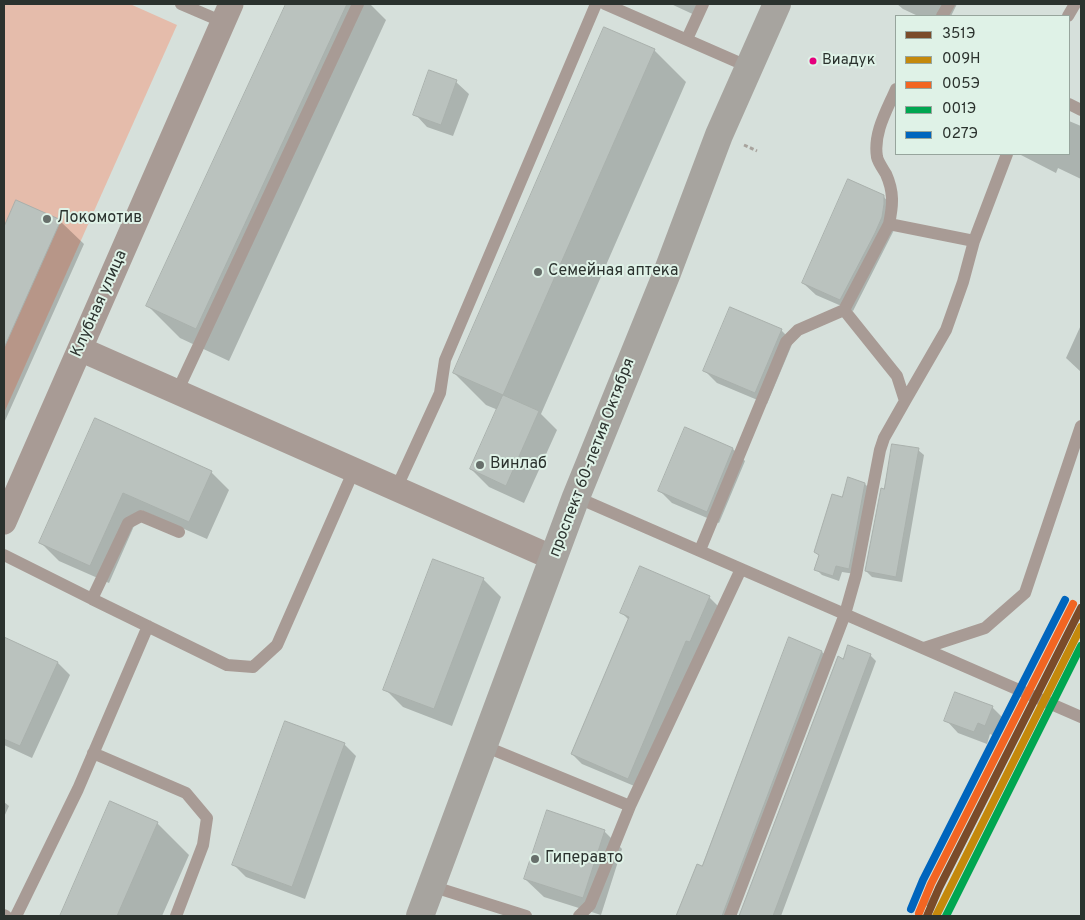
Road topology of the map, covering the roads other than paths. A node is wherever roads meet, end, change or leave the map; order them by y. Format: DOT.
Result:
graph roads {
  1 [pos="181,4"];
  2 [pos="358,4"];
  3 [pos="596,4"];
  4 [pos="605,4"];
  5 [pos="703,4"];
  6 [pos="777,4"];
  7 [pos="949,4"];
  8 [pos="1075,4"];
  9 [pos="227,13"];
  10 [pos="943,15"];
  11 [pos="1069,15"];
  12 [pos="687,39"];
  13 [pos="748,67"];
  14 [pos="895,91"];
  15 [pos="1007,155"];
  16 [pos="889,224"];
  17 [pos="974,241"];
  18 [pos="844,310"];
  19 [pos="80,349"];
  20 [pos="177,392"];
  21 [pos="906,401"];
  22 [pos="1081,426"];
  23 [pos="354,470"];
  24 [pos="396,488"];
  25 [pos="576,497"];
  26 [pos="4,522"];
  27 [pos="178,532"];
  28 [pos="700,550"];
  29 [pos="4,555"];
  30 [pos="554,558"];
  31 [pos="741,569"];
  32 [pos="92,598"];
  33 [pos="845,614"];
  34 [pos="148,626"];
  35 [pos="924,648"];
  36 [pos="1081,717"];
  37 [pos="484,746"];
  38 [pos="93,753"];
  39 [pos="630,806"];
  40 [pos="432,886"];
  41 [pos="16,916"];
  42 [pos="176,916"];
  43 [pos="420,916"];
  44 [pos="526,916"];
  45 [pos="579,916"];
  46 [pos="730,916"];
  1 -- 9 [label="lane"];
  2 -- 20 [label="lane"];
  3 -- 24 [label="lane"];
  4 -- 12 [label="lane"];
  5 -- 12 [label="lane"];
  6 -- 13 [label="highway, проспект 60-летия Октября"];
  7 -- 10 [label="lane"];
  8 -- 11 [label="lane"];
  9 -- 19 [label="street, Клубная улица"];
  12 -- 13 [label="lane"];
  13 -- 25 [label="highway, проспект 60-летия Октября"];
  14 -- 16 [label="lane"];
  15 -- 17 [label="lane"];
  16 -- 17 [label="lane"];
  16 -- 18 [label="lane"];
  17 -- 21 [label="lane"];
  18 -- 21 [label="lane"];
  18 -- 28 [label="lane"];
  19 -- 20 [label="street"];
  19 -- 26 [label="street, Клубная улица"];
  20 -- 23 [label="street"];
  21 -- 33 [label="lane"];
  22 -- 35 [label="lane"];
  23 -- 24 [label="street"];
  23 -- 34 [label="lane"];
  24 -- 30 [label="street"];
  25 -- 28 [label="lane"];
  25 -- 30 [label="highway, проспект 60-летия Октября"];
  27 -- 32 [label="lane"];
  28 -- 31 [label="lane"];
  29 -- 32 [label="lane"];
  30 -- 37 [label="highway, проспект 60-летия Октября"];
  31 -- 33 [label="lane"];
  31 -- 39 [label="lane"];
  32 -- 34 [label="lane"];
  33 -- 35 [label="lane"];
  33 -- 46 [label="lane"];
  34 -- 38 [label="lane"];
  35 -- 36 [label="lane"];
  37 -- 39 [label="lane"];
  37 -- 40 [label="highway, проспект 60-летия Октября"];
  38 -- 41 [label="lane"];
  38 -- 42 [label="lane"];
  39 -- 45 [label="lane"];
  40 -- 43 [label="highway, проспект 60-летия Октября"];
  40 -- 44 [label="lane"];
}
